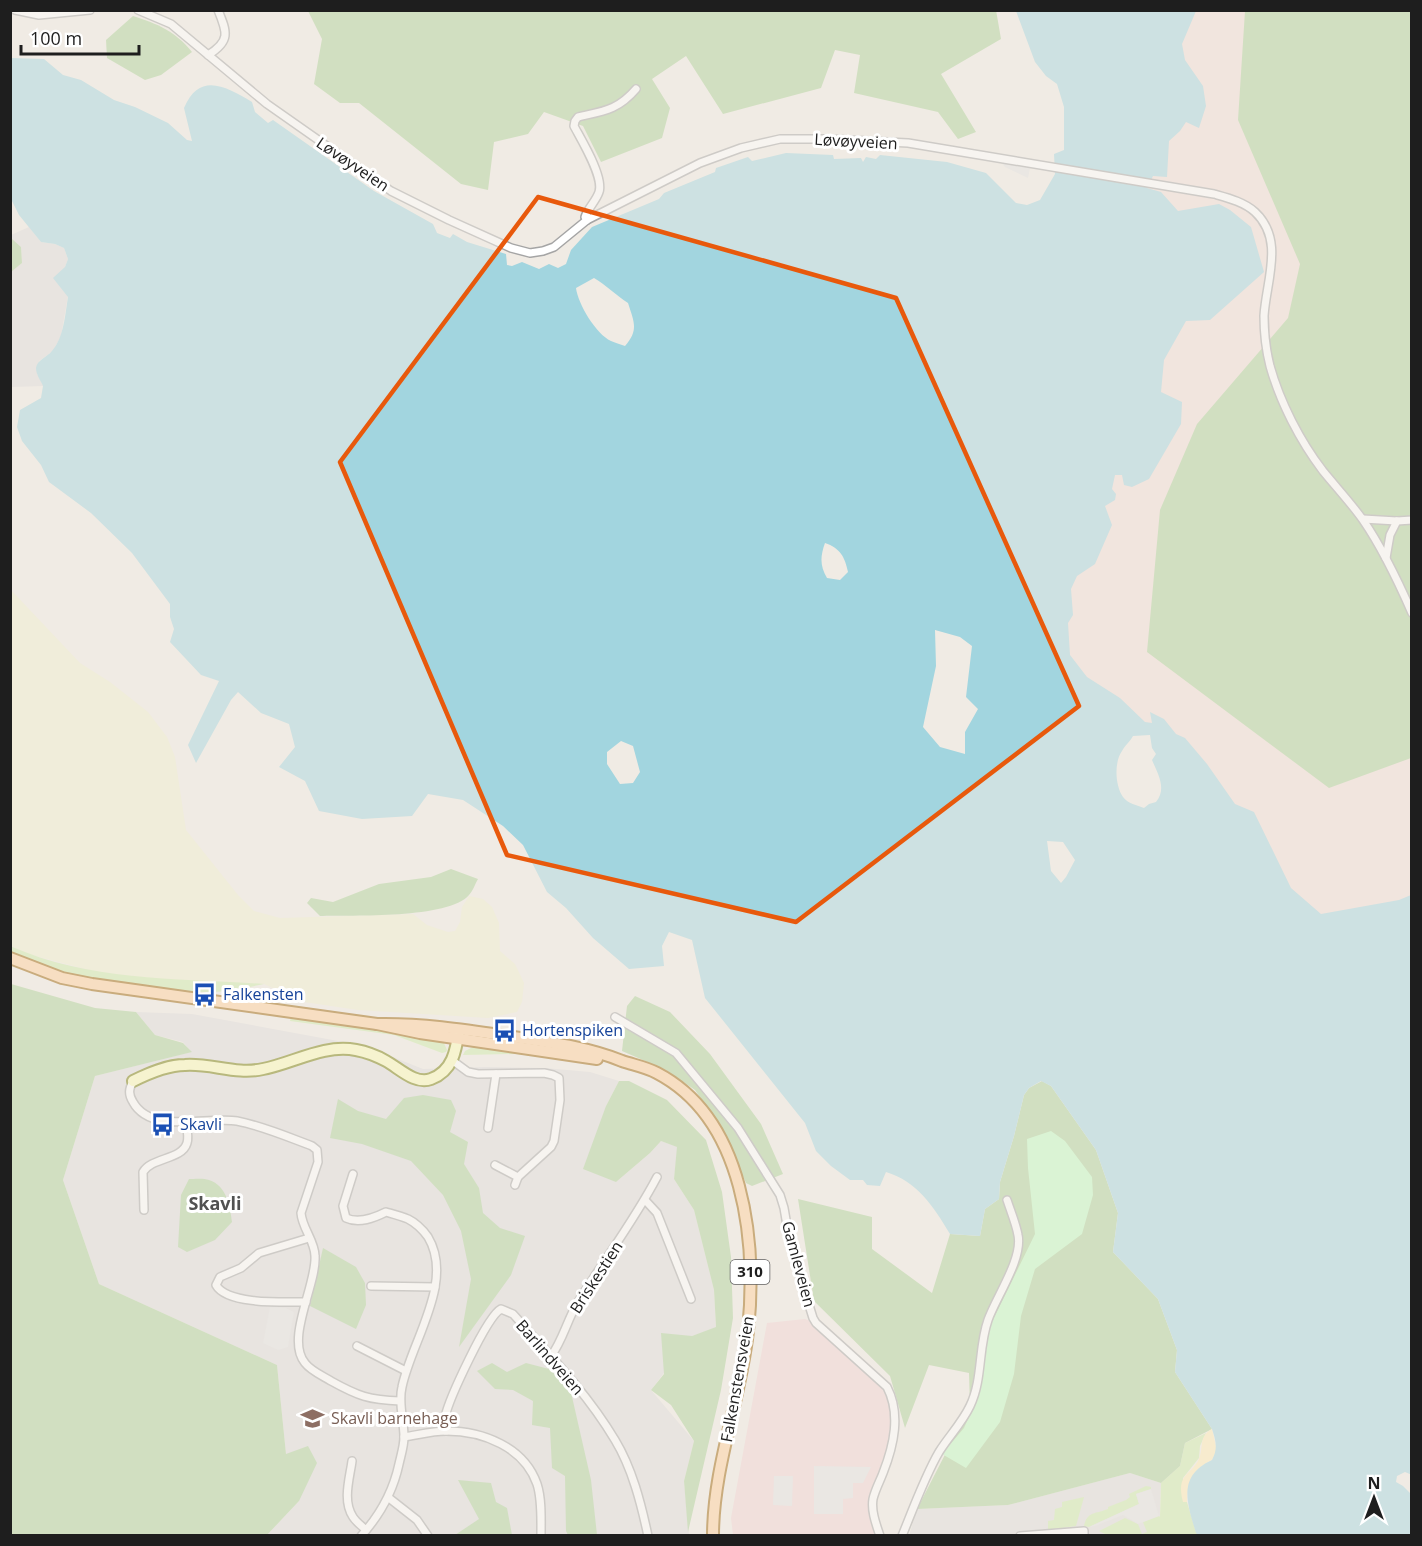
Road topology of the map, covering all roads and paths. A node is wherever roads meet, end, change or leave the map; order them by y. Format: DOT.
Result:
graph roads {
  1 [pos="15,10"];
  2 [pos="90,10"];
  3 [pos="138,10"];
  4 [pos="218,10"];
  5 [pos="208,55"];
  6 [pos="636,89"];
  7 [pos="586,220"];
  8 [pos="1363,519"];
  9 [pos="1412,520"];
  10 [pos="1397,521"];
  11 [pos="1386,558"];
  12 [pos="1412,613"];
  13 [pos="10,958"];
  14 [pos="615,1017"];
  15 [pos="459,1034"];
  16 [pos="453,1061"];
  17 [pos="496,1074"];
  18 [pos="133,1081"];
  19 [pos="186,1123"];
  20 [pos="488,1128"];
  21 [pos="495,1166"];
  22 [pos="353,1174"];
  23 [pos="518,1177"];
  24 [pos="657,1177"];
  25 [pos="515,1185"];
  26 [pos="645,1200"];
  27 [pos="1007,1200"];
  28 [pos="144,1210"];
  29 [pos="309,1238"];
  30 [pos="371,1286"];
  31 [pos="435,1287"];
  32 [pos="691,1299"];
  33 [pos="306,1302"];
  34 [pos="357,1346"];
  35 [pos="551,1356"];
  36 [pos="406,1371"];
  37 [pos="400,1401"];
  38 [pos="446,1431"];
  39 [pos="404,1437"];
  40 [pos="352,1461"];
  41 [pos="389,1498"];
  42 [pos="364,1533"];
  43 [pos="428,1536"];
  44 [pos="542,1536"];
  45 [pos="648,1536"];
  46 [pos="713,1536"];
  47 [pos="880,1536"];
  48 [pos="902,1536"];
  49 [pos="1020,1536"];
  50 [pos="1084,1536"];
  1 -- 2 [label="street"];
  3 -- 5 [label="street, Løvøyveien"];
  4 -- 5 [label="street"];
  5 -- 7 [label="street, Løvøyveien"];
  6 -- 7 [label="street, Løvøyveien"];
  7 -- 8 [label="street, Løvøyveien"];
  8 -- 10 [label="street"];
  8 -- 11 [label="street, Løvøyveien"];
  9 -- 10 [label="street"];
  10 -- 11 [label="street"];
  11 -- 12 [label="street, Løvøyveien"];
  13 -- 15 [label="main road, Falkenstensveien / 310"];
  14 -- 47 [label="street, Gamleveien"];
  15 -- 16 [label="street"];
  15 -- 46 [label="main road, Falkenstensveien / 310"];
  16 -- 17 [label="street"];
  16 -- 18 [label="street"];
  17 -- 20 [label="street"];
  17 -- 23 [label="street"];
  18 -- 19 [label="street"];
  19 -- 28 [label="street"];
  19 -- 29 [label="street"];
  21 -- 23 [label="street"];
  22 -- 31 [label="street"];
  23 -- 25 [label="street"];
  24 -- 26 [label="street, Briskestien"];
  26 -- 32 [label="street"];
  26 -- 35 [label="street, Briskestien"];
  27 -- 48 [label="street"];
  29 -- 33 [label="street"];
  29 -- 33 [label="street"];
  30 -- 31 [label="street"];
  31 -- 36 [label="street"];
  33 -- 37 [label="street"];
  34 -- 36 [label="street"];
  35 -- 38 [label="street, Barlindveien"];
  35 -- 45 [label="street, Barlindveien"];
  36 -- 37 [label="street"];
  37 -- 39 [label="street"];
  38 -- 39 [label="street"];
  38 -- 44 [label="street"];
  39 -- 41 [label="street"];
  40 -- 42 [label="street"];
  41 -- 42 [label="street"];
  41 -- 43 [label="street"];
  49 -- 50 [label="street"];
}
